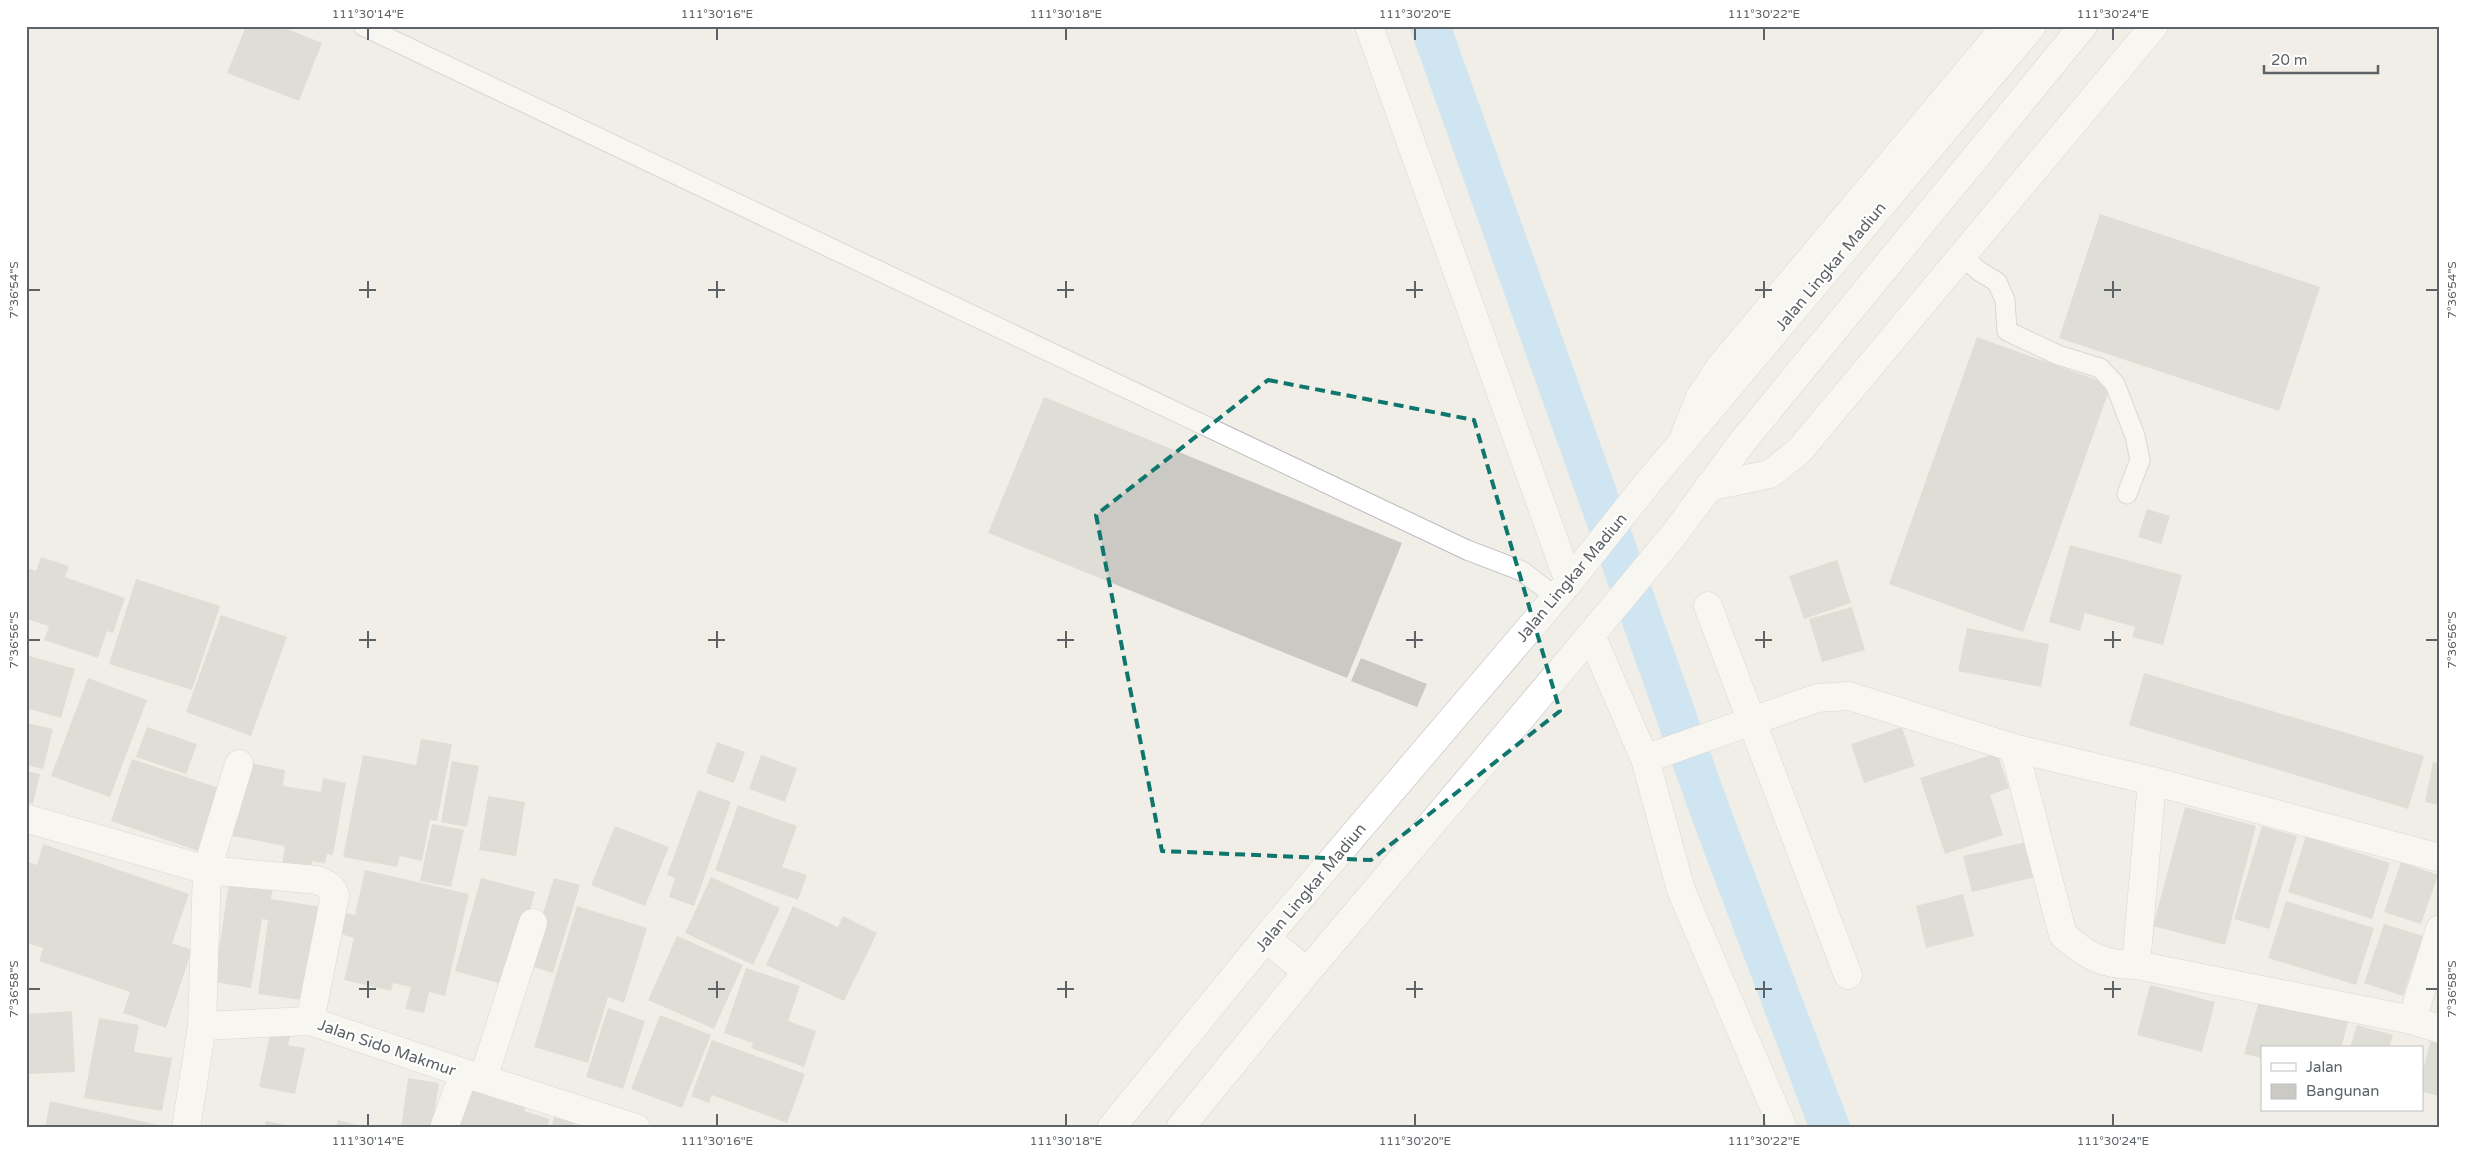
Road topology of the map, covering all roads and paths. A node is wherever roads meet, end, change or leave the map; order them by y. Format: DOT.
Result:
graph roads {
  1 [pos="363,26"];
  2 [pos="1368,26"];
  3 [pos="2006,26"];
  4 [pos="2032,26"];
  5 [pos="2083,26"];
  6 [pos="2154,26"];
  7 [pos="1962,256"];
  8 [pos="1681,443"];
  9 [pos="1708,488"];
  10 [pos="2127,494"];
  11 [pos="1562,589"];
  12 [pos="1708,606"];
  13 [pos="1591,635"];
  14 [pos="1751,720"];
  15 [pos="2014,748"];
  16 [pos="1654,756"];
  17 [pos="239,764"];
  18 [pos="2152,781"];
  19 [pos="28,819"];
  20 [pos="2440,858"];
  21 [pos="207,870"];
  22 [pos="534,922"];
  23 [pos="2440,929"];
  24 [pos="1266,938"];
  25 [pos="2136,965"];
  26 [pos="1307,972"];
  27 [pos="1848,976"];
  28 [pos="2412,1020"];
  29 [pos="310,1021"];
  30 [pos="202,1026"];
  31 [pos="2440,1029"];
  32 [pos="474,1076"];
  33 [pos="186,1128"];
  34 [pos="444,1128"];
  35 [pos="636,1128"];
  36 [pos="1111,1128"];
  37 [pos="1180,1128"];
  38 [pos="1783,1128"];
  1 -- 11 [label="lane"];
  2 -- 11 [label="street"];
  3 -- 8 [label="street"];
  4 -- 8 [label="street, Jalan Lingkar Madiun"];
  5 -- 9 [label="street"];
  6 -- 7 [label="street"];
  7 -- 9 [label="street"];
  7 -- 10 [label="lane"];
  8 -- 11 [label="street, Jalan Lingkar Madiun"];
  9 -- 13 [label="street"];
  11 -- 24 [label="street, Jalan Lingkar Madiun"];
  12 -- 14 [label="street"];
  13 -- 16 [label="street"];
  13 -- 26 [label="street"];
  14 -- 15 [label="street"];
  14 -- 16 [label="street"];
  14 -- 27 [label="street"];
  15 -- 18 [label="street"];
  15 -- 25 [label="street"];
  16 -- 38 [label="street"];
  17 -- 21 [label="street"];
  18 -- 20 [label="street"];
  18 -- 25 [label="street"];
  19 -- 21 [label="street"];
  21 -- 29 [label="street"];
  21 -- 30 [label="street"];
  22 -- 32 [label="street"];
  23 -- 28 [label="street"];
  24 -- 26 [label="street"];
  24 -- 36 [label="street, Jalan Lingkar Madiun"];
  25 -- 28 [label="street"];
  26 -- 37 [label="street"];
  28 -- 31 [label="street"];
  29 -- 30 [label="street, Jalan Sido Makmur"];
  29 -- 32 [label="street, Jalan Sido Makmur"];
  30 -- 33 [label="street"];
  32 -- 34 [label="street"];
  32 -- 35 [label="street, Jalan Sido Makmur"];
}
